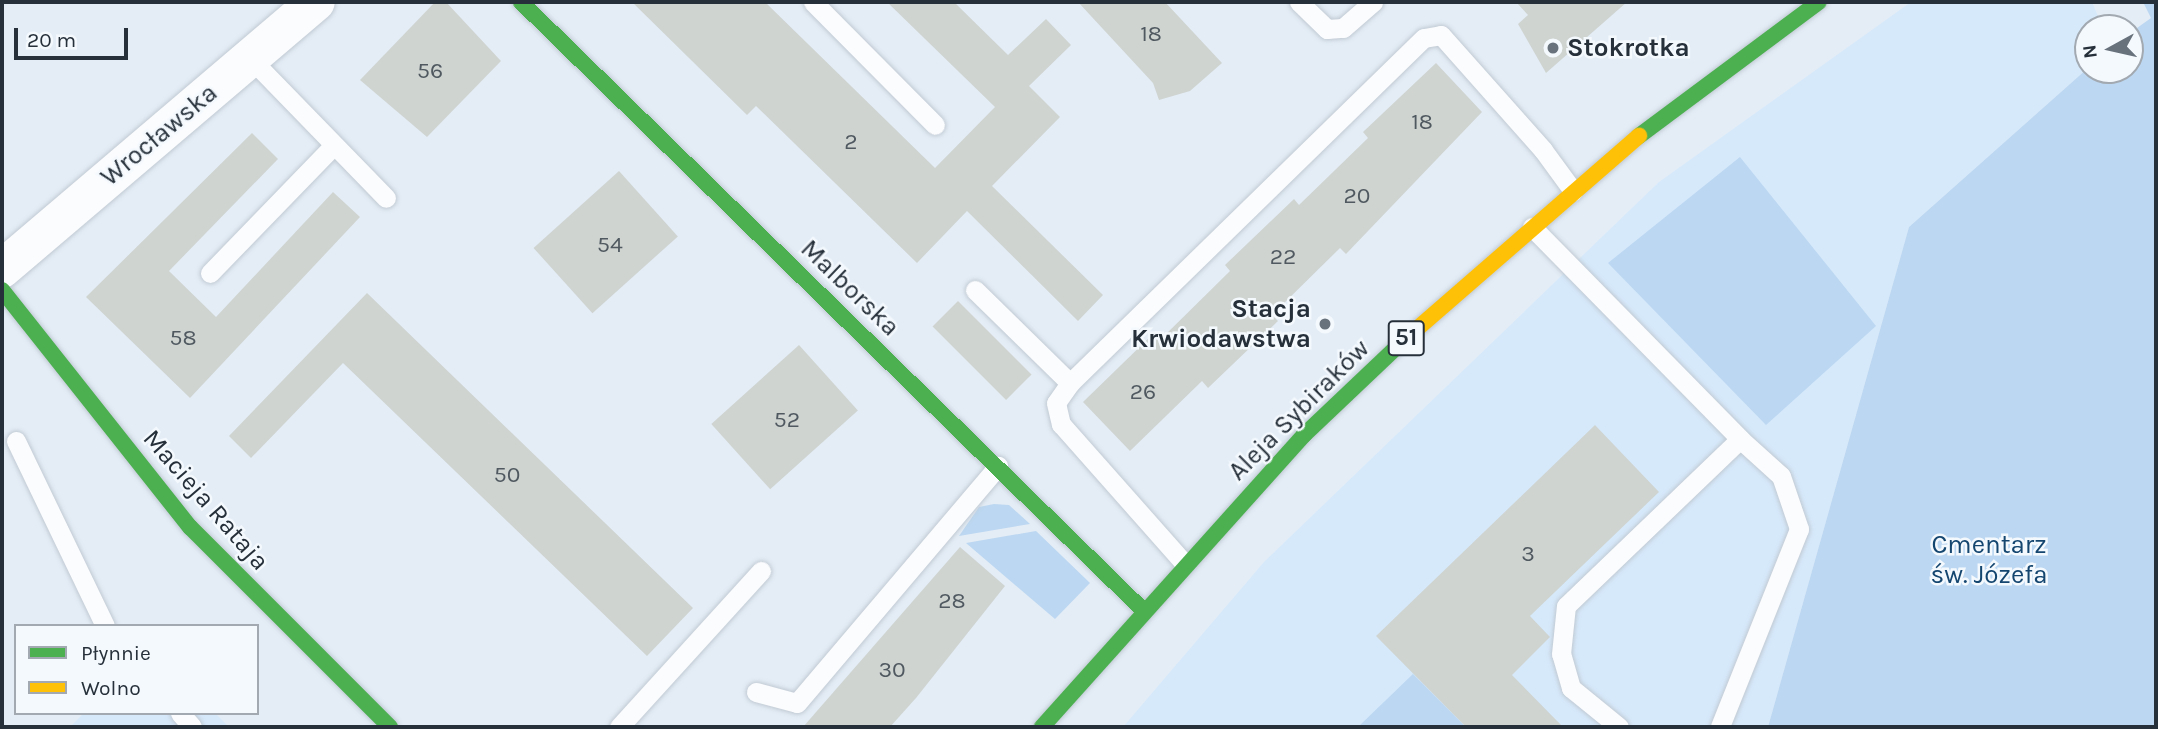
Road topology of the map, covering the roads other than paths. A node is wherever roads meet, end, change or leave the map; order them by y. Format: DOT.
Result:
graph roads {
  1 [pos="316,2"];
  2 [pos="521,2"];
  3 [pos="813,2"];
  4 [pos="1299,2"];
  5 [pos="1373,2"];
  6 [pos="1819,2"];
  7 [pos="250,58"];
  8 [pos="935,124"];
  9 [pos="334,145"];
  10 [pos="1573,191"];
  11 [pos="386,198"];
  12 [pos="1532,227"];
  13 [pos="2,269"];
  14 [pos="210,273"];
  15 [pos="2,290"];
  16 [pos="975,290"];
  17 [pos="1070,383"];
  18 [pos="1740,439"];
  19 [pos="16,441"];
  20 [pos="998,466"];
  21 [pos="1185,564"];
  22 [pos="761,571"];
  23 [pos="1143,610"];
  24 [pos="104,624"];
  25 [pos="756,692"];
  26 [pos="390,727"];
  27 [pos="619,727"];
  28 [pos="1042,727"];
  29 [pos="1619,727"];
  30 [pos="1720,727"];
  1 -- 7 [label="street, Wrocławska"];
  2 -- 20 [label="street, Malborska"];
  3 -- 8 [label="lane"];
  4 -- 5 [label="lane"];
  6 -- 10 [label="street, Aleja Sybiraków / 51"];
  7 -- 9 [label="lane"];
  7 -- 13 [label="street, Wrocławska"];
  9 -- 11 [label="lane"];
  9 -- 14 [label="lane"];
  10 -- 12 [label="street, Aleja Sybiraków / 51"];
  10 -- 17 [label="lane"];
  12 -- 18 [label="lane"];
  12 -- 21 [label="street, Aleja Sybiraków / 51"];
  15 -- 26 [label="street, Macieja Rataja"];
  16 -- 17 [label="lane"];
  17 -- 21 [label="lane"];
  18 -- 29 [label="lane"];
  18 -- 30 [label="lane"];
  19 -- 24 [label="lane"];
  20 -- 23 [label="street, Malborska"];
  20 -- 25 [label="lane"];
  21 -- 23 [label="street, Aleja Sybiraków / 51"];
  22 -- 27 [label="lane"];
  23 -- 28 [label="street, Aleja Sybiraków / 51"];
}
